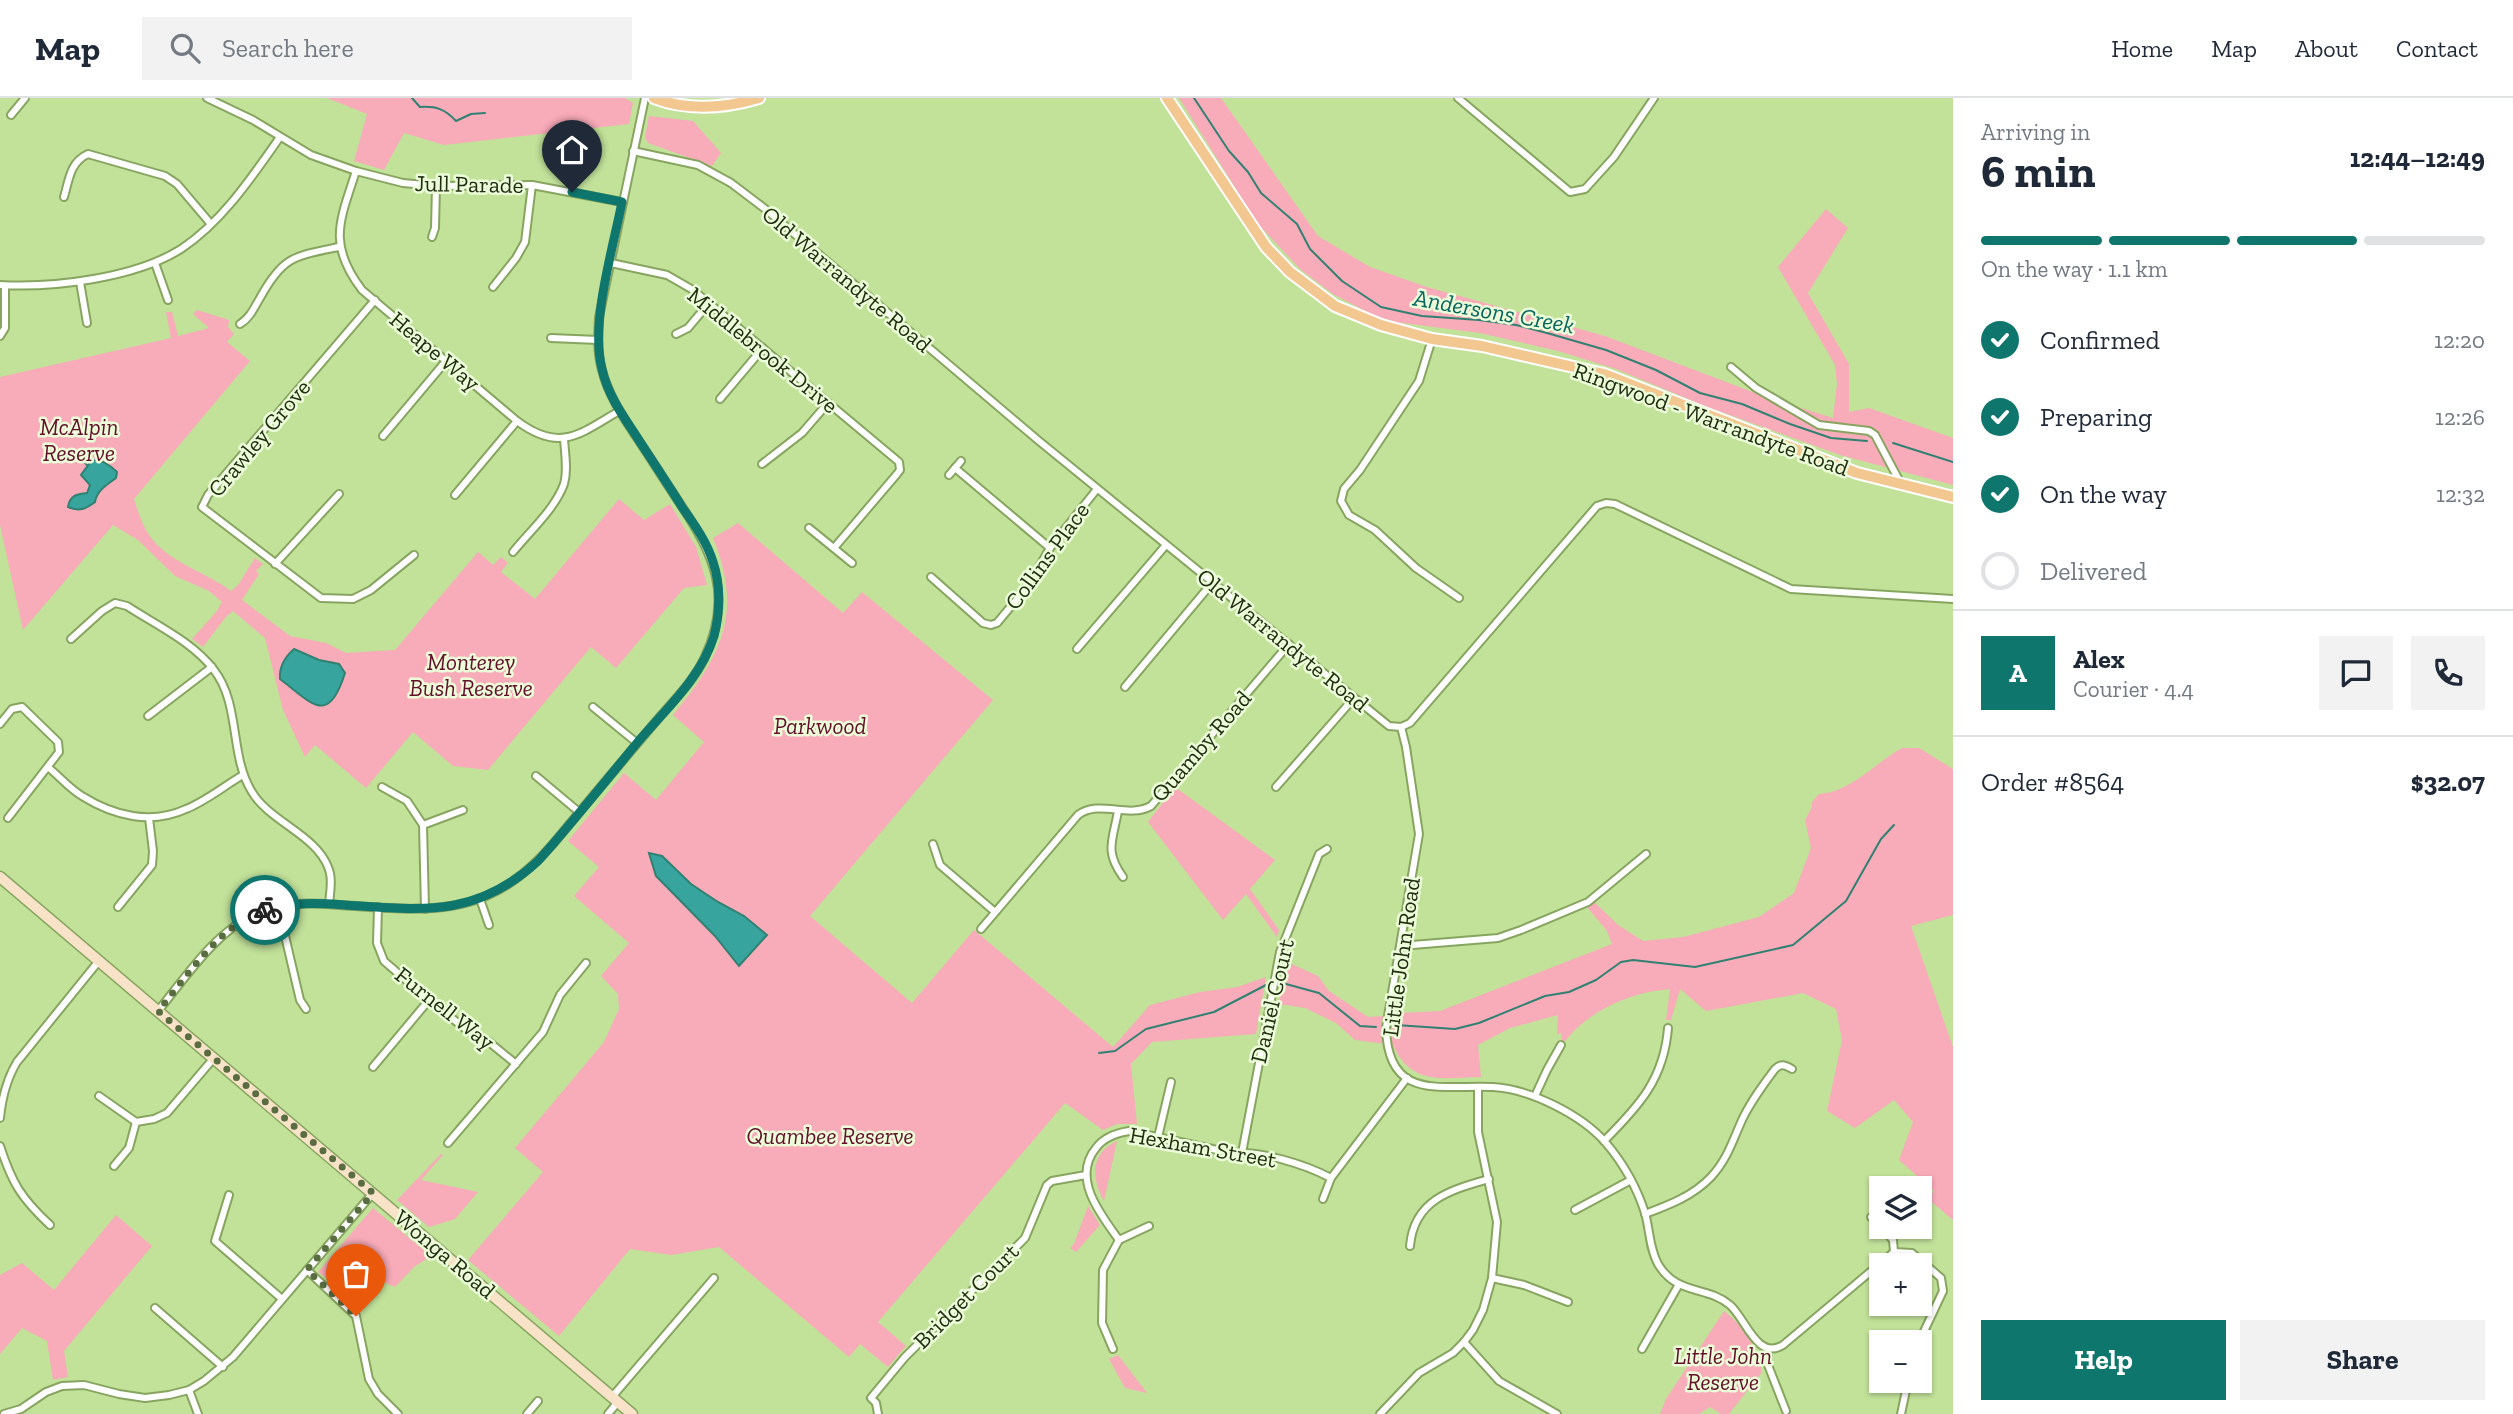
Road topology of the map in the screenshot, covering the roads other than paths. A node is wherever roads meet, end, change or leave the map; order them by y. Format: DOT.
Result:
graph roads {
  1 [pos="25,98"];
  2 [pos="206,98"];
  3 [pos="645,98"];
  4 [pos="654,98"];
  5 [pos="759,98"];
  6 [pos="1167,98"];
  7 [pos="1458,98"];
  8 [pos="1654,98"];
  9 [pos="11,114"];
  10 [pos="280,137"];
  11 [pos="633,151"];
  12 [pos="356,171"];
  13 [pos="533,185"];
  14 [pos="436,186"];
  15 [pos="64,197"];
  16 [pos="622,202"];
  17 [pos="210,223"];
  18 [pos="432,237"];
  19 [pos="339,247"];
  20 [pos="155,263"];
  21 [pos="611,263"];
  22 [pos="80,282"];
  23 [pos="3,286"];
  24 [pos="493,287"];
  25 [pos="168,300"];
  26 [pos="375,300"];
  27 [pos="709,303"];
  28 [pos="87,323"];
  29 [pos="240,324"];
  30 [pos="676,334"];
  31 [pos="0,336"];
  32 [pos="551,338"];
  33 [pos="1432,339"];
  34 [pos="598,340"];
  35 [pos="763,348"];
  36 [pos="446,361"];
  37 [pos="1731,367"];
  38 [pos="720,399"];
  39 [pos="828,402"];
  40 [pos="619,411"];
  41 [pos="517,421"];
  42 [pos="383,436"];
  43 [pos="564,439"];
  44 [pos="961,461"];
  45 [pos="762,464"];
  46 [pos="955,468"];
  47 [pos="949,475"];
  48 [pos="1902,486"];
  49 [pos="1097,489"];
  50 [pos="339,494"];
  51 [pos="455,495"];
  52 [pos="1953,497"];
  53 [pos="809,528"];
  54 [pos="1166,545"];
  55 [pos="834,548"];
  56 [pos="1050,548"];
  57 [pos="513,552"];
  58 [pos="414,555"];
  59 [pos="275,564"];
  60 [pos="852,564"];
  61 [pos="931,577"];
  62 [pos="1212,583"];
  63 [pos="1459,598"];
  64 [pos="1953,599"];
  65 [pos="71,639"];
  66 [pos="1289,644"];
  67 [pos="1077,649"];
  68 [pos="212,667"];
  69 [pos="1125,687"];
  70 [pos="1354,698"];
  71 [pos="593,707"];
  72 [pos="148,716"];
  73 [pos="0,724"];
  74 [pos="1401,727"];
  75 [pos="637,743"];
  76 [pos="49,768"];
  77 [pos="243,775"];
  78 [pos="536,776"];
  79 [pos="382,787"];
  80 [pos="1276,787"];
  81 [pos="463,810"];
  82 [pos="1118,811"];
  83 [pos="579,812"];
  84 [pos="8,818"];
  85 [pos="149,818"];
  86 [pos="422,825"];
  87 [pos="933,844"];
  88 [pos="1312,847"];
  89 [pos="1327,849"];
  90 [pos="1320,854"];
  91 [pos="1646,854"];
  92 [pos="0,877"];
  93 [pos="1123,877"];
  94 [pos="480,899"];
  95 [pos="329,904"];
  96 [pos="278,906"];
  97 [pos="117,907"];
  98 [pos="378,907"];
  99 [pos="425,909"];
  100 [pos="995,912"];
  101 [pos="489,925"];
  102 [pos="981,929"];
  103 [pos="1400,946"];
  104 [pos="98,962"];
  105 [pos="586,963"];
  106 [pos="429,1000"];
  107 [pos="306,1009"];
  108 [pos="158,1011"];
  109 [pos="1668,1028"];
  110 [pos="1561,1045"];
  111 [pos="213,1059"];
  112 [pos="516,1064"];
  113 [pos="373,1067"];
  114 [pos="1792,1069"];
  115 [pos="1407,1079"];
  116 [pos="1171,1082"];
  117 [pos="1478,1088"];
  118 [pos="99,1096"];
  119 [pos="1535,1096"];
  120 [pos="0,1118"];
  121 [pos="136,1122"];
  122 [pos="1158,1137"];
  123 [pos="1604,1140"];
  124 [pos="448,1143"];
  125 [pos="0,1146"];
  126 [pos="1242,1153"];
  127 [pos="114,1166"];
  128 [pos="1086,1175"];
  129 [pos="1331,1178"];
  130 [pos="1489,1179"];
  131 [pos="1631,1180"];
  132 [pos="373,1193"];
  133 [pos="229,1195"];
  134 [pos="1322,1199"];
  135 [pos="1575,1210"];
  136 [pos="1645,1214"];
  137 [pos="50,1225"];
  138 [pos="1149,1226"];
  139 [pos="1892,1239"];
  140 [pos="1119,1240"];
  141 [pos="1410,1246"];
  142 [pos="1894,1252"];
  143 [pos="307,1270"];
  144 [pos="714,1278"];
  145 [pos="1492,1278"];
  146 [pos="1678,1286"];
  147 [pos="1943,1291"];
  148 [pos="1953,1293"];
  149 [pos="282,1299"];
  150 [pos="1568,1302"];
  151 [pos="155,1308"];
  152 [pos="1925,1330"];
  153 [pos="1464,1342"];
  154 [pos="1113,1349"];
  155 [pos="1642,1349"];
  156 [pos="1768,1349"];
  157 [pos="223,1367"];
  158 [pos="189,1390"];
  159 [pos="1905,1393"];
  160 [pos="615,1399"];
  161 [pos="538,1401"];
  162 [pos="388,1410"];
  163 [pos="1786,1411"];
  164 [pos="9,1414"];
  165 [pos="198,1414"];
  166 [pos="398,1414"];
  167 [pos="527,1414"];
  168 [pos="608,1414"];
  169 [pos="632,1414"];
  170 [pos="878,1414"];
  171 [pos="1380,1414"];
  172 [pos="1557,1414"];
  173 [pos="1901,1414"];
  1 -- 9 [label="street"];
  2 -- 10 [label="street, Jull Parade"];
  3 -- 11 [label="street"];
  4 -- 5 [label="main road"];
  6 -- 33 [label="main road, Ringwood - Warrandyte Road"];
  7 -- 8 [label="street"];
  10 -- 12 [label="street, Jull Parade"];
  10 -- 17 [label="street"];
  11 -- 16 [label="street"];
  11 -- 49 [label="street, Old Warrandyte Road"];
  12 -- 14 [label="street, Jull Parade"];
  12 -- 19 [label="street"];
  13 -- 14 [label="street, Jull Parade"];
  13 -- 16 [label="street, Jull Parade"];
  13 -- 24 [label="street"];
  14 -- 18 [label="street"];
  15 -- 17 [label="street"];
  16 -- 21 [label="street"];
  17 -- 20 [label="street"];
  19 -- 26 [label="street, Heape Way"];
  19 -- 29 [label="street"];
  20 -- 22 [label="street"];
  20 -- 25 [label="street"];
  21 -- 27 [label="street, Middlebrook Drive"];
  21 -- 34 [label="street"];
  22 -- 23 [label="street"];
  22 -- 28 [label="street"];
  23 -- 31 [label="street"];
  26 -- 36 [label="street, Heape Way"];
  26 -- 59 [label="street, Crawley Grove"];
  27 -- 30 [label="street"];
  27 -- 35 [label="street, Middlebrook Drive"];
  32 -- 34 [label="street"];
  33 -- 48 [label="main road, Ringwood - Warrandyte Road"];
  33 -- 63 [label="street"];
  34 -- 40 [label="street"];
  35 -- 38 [label="street"];
  35 -- 39 [label="street, Middlebrook Drive"];
  36 -- 41 [label="street, Heape Way"];
  36 -- 42 [label="street"];
  37 -- 48 [label="street, Ringwood - Warrandyte Road"];
  39 -- 45 [label="street"];
  39 -- 55 [label="street, Middlebrook Drive"];
  40 -- 43 [label="street"];
  40 -- 75 [label="street"];
  41 -- 43 [label="street, Heape Way"];
  41 -- 51 [label="street"];
  43 -- 57 [label="street"];
  44 -- 46 [label="street"];
  46 -- 47 [label="street"];
  46 -- 56 [label="street"];
  48 -- 52 [label="main road, Ringwood - Warrandyte Road"];
  49 -- 54 [label="street, Old Warrandyte Road"];
  49 -- 56 [label="street, Collins Place"];
  50 -- 59 [label="street"];
  53 -- 55 [label="street"];
  54 -- 62 [label="street, Old Warrandyte Road"];
  54 -- 67 [label="street"];
  55 -- 60 [label="street"];
  56 -- 61 [label="street, Collins Place"];
  58 -- 59 [label="street, Crawley Grove"];
  62 -- 66 [label="street, Old Warrandyte Road"];
  62 -- 69 [label="street"];
  64 -- 74 [label="street"];
  65 -- 68 [label="street"];
  66 -- 70 [label="street, Old Warrandyte Road"];
  66 -- 82 [label="street, Quamby Road"];
  68 -- 72 [label="street"];
  68 -- 77 [label="street"];
  70 -- 74 [label="street, Old Warrandyte Road"];
  70 -- 80 [label="street"];
  71 -- 75 [label="street"];
  73 -- 76 [label="street"];
  74 -- 103 [label="street, Little John Road"];
  75 -- 83 [label="street"];
  76 -- 84 [label="street"];
  76 -- 85 [label="street"];
  77 -- 85 [label="street"];
  77 -- 95 [label="street"];
  78 -- 83 [label="street"];
  79 -- 86 [label="street"];
  81 -- 86 [label="street"];
  82 -- 93 [label="street"];
  82 -- 100 [label="street, Quamby Road"];
  83 -- 94 [label="street"];
  85 -- 97 [label="street"];
  86 -- 99 [label="street"];
  87 -- 100 [label="street"];
  88 -- 90 [label="street"];
  89 -- 90 [label="street"];
  90 -- 126 [label="street, Daniel Court"];
  91 -- 103 [label="street"];
  92 -- 104 [label="main road, Wonga Road"];
  94 -- 99 [label="street"];
  94 -- 101 [label="street"];
  95 -- 96 [label="street"];
  95 -- 98 [label="street"];
  96 -- 107 [label="street"];
  96 -- 108 [label="street"];
  98 -- 99 [label="street"];
  98 -- 106 [label="street, Furnell Way"];
  100 -- 102 [label="street, Quamby Road"];
  103 -- 115 [label="street, Little John Road"];
  104 -- 108 [label="main road, Wonga Road"];
  104 -- 120 [label="street"];
  105 -- 112 [label="street"];
  106 -- 112 [label="street, Furnell Way"];
  106 -- 113 [label="street"];
  108 -- 111 [label="main road, Wonga Road"];
  109 -- 123 [label="street"];
  110 -- 119 [label="street"];
  111 -- 121 [label="street"];
  111 -- 132 [label="main road, Wonga Road"];
  112 -- 124 [label="street"];
  114 -- 136 [label="street"];
  115 -- 117 [label="street"];
  115 -- 129 [label="street"];
  116 -- 122 [label="street"];
  117 -- 119 [label="street"];
  117 -- 130 [label="street"];
  118 -- 121 [label="street"];
  119 -- 123 [label="street"];
  121 -- 127 [label="street"];
  122 -- 126 [label="street, Hexham Street"];
  122 -- 128 [label="street, Hexham Street"];
  123 -- 131 [label="street"];
  125 -- 137 [label="street"];
  126 -- 129 [label="street, Hexham Street"];
  128 -- 140 [label="street"];
  128 -- 170 [label="street, Bridget Court"];
  129 -- 134 [label="street"];
  130 -- 141 [label="street"];
  130 -- 145 [label="street"];
  131 -- 135 [label="street"];
  131 -- 136 [label="street"];
  132 -- 143 [label="street"];
  132 -- 160 [label="main road, Wonga Road"];
  133 -- 149 [label="street"];
  136 -- 146 [label="street"];
  138 -- 140 [label="street"];
  139 -- 142 [label="street"];
  140 -- 154 [label="street"];
  142 -- 147 [label="street"];
  142 -- 156 [label="street"];
  143 -- 149 [label="street"];
  143 -- 162 [label="street"];
  144 -- 160 [label="street"];
  145 -- 150 [label="street"];
  145 -- 153 [label="street"];
  146 -- 155 [label="street"];
  146 -- 156 [label="street"];
  147 -- 148 [label="street"];
  147 -- 152 [label="street"];
  149 -- 157 [label="street"];
  151 -- 157 [label="street"];
  153 -- 171 [label="street"];
  153 -- 172 [label="street"];
  156 -- 163 [label="street"];
  157 -- 158 [label="street"];
  158 -- 164 [label="street"];
  158 -- 165 [label="street"];
  159 -- 173 [label="street"];
  160 -- 168 [label="street"];
  160 -- 169 [label="main road, Wonga Road"];
  161 -- 167 [label="street"];
  162 -- 166 [label="street"];
}
